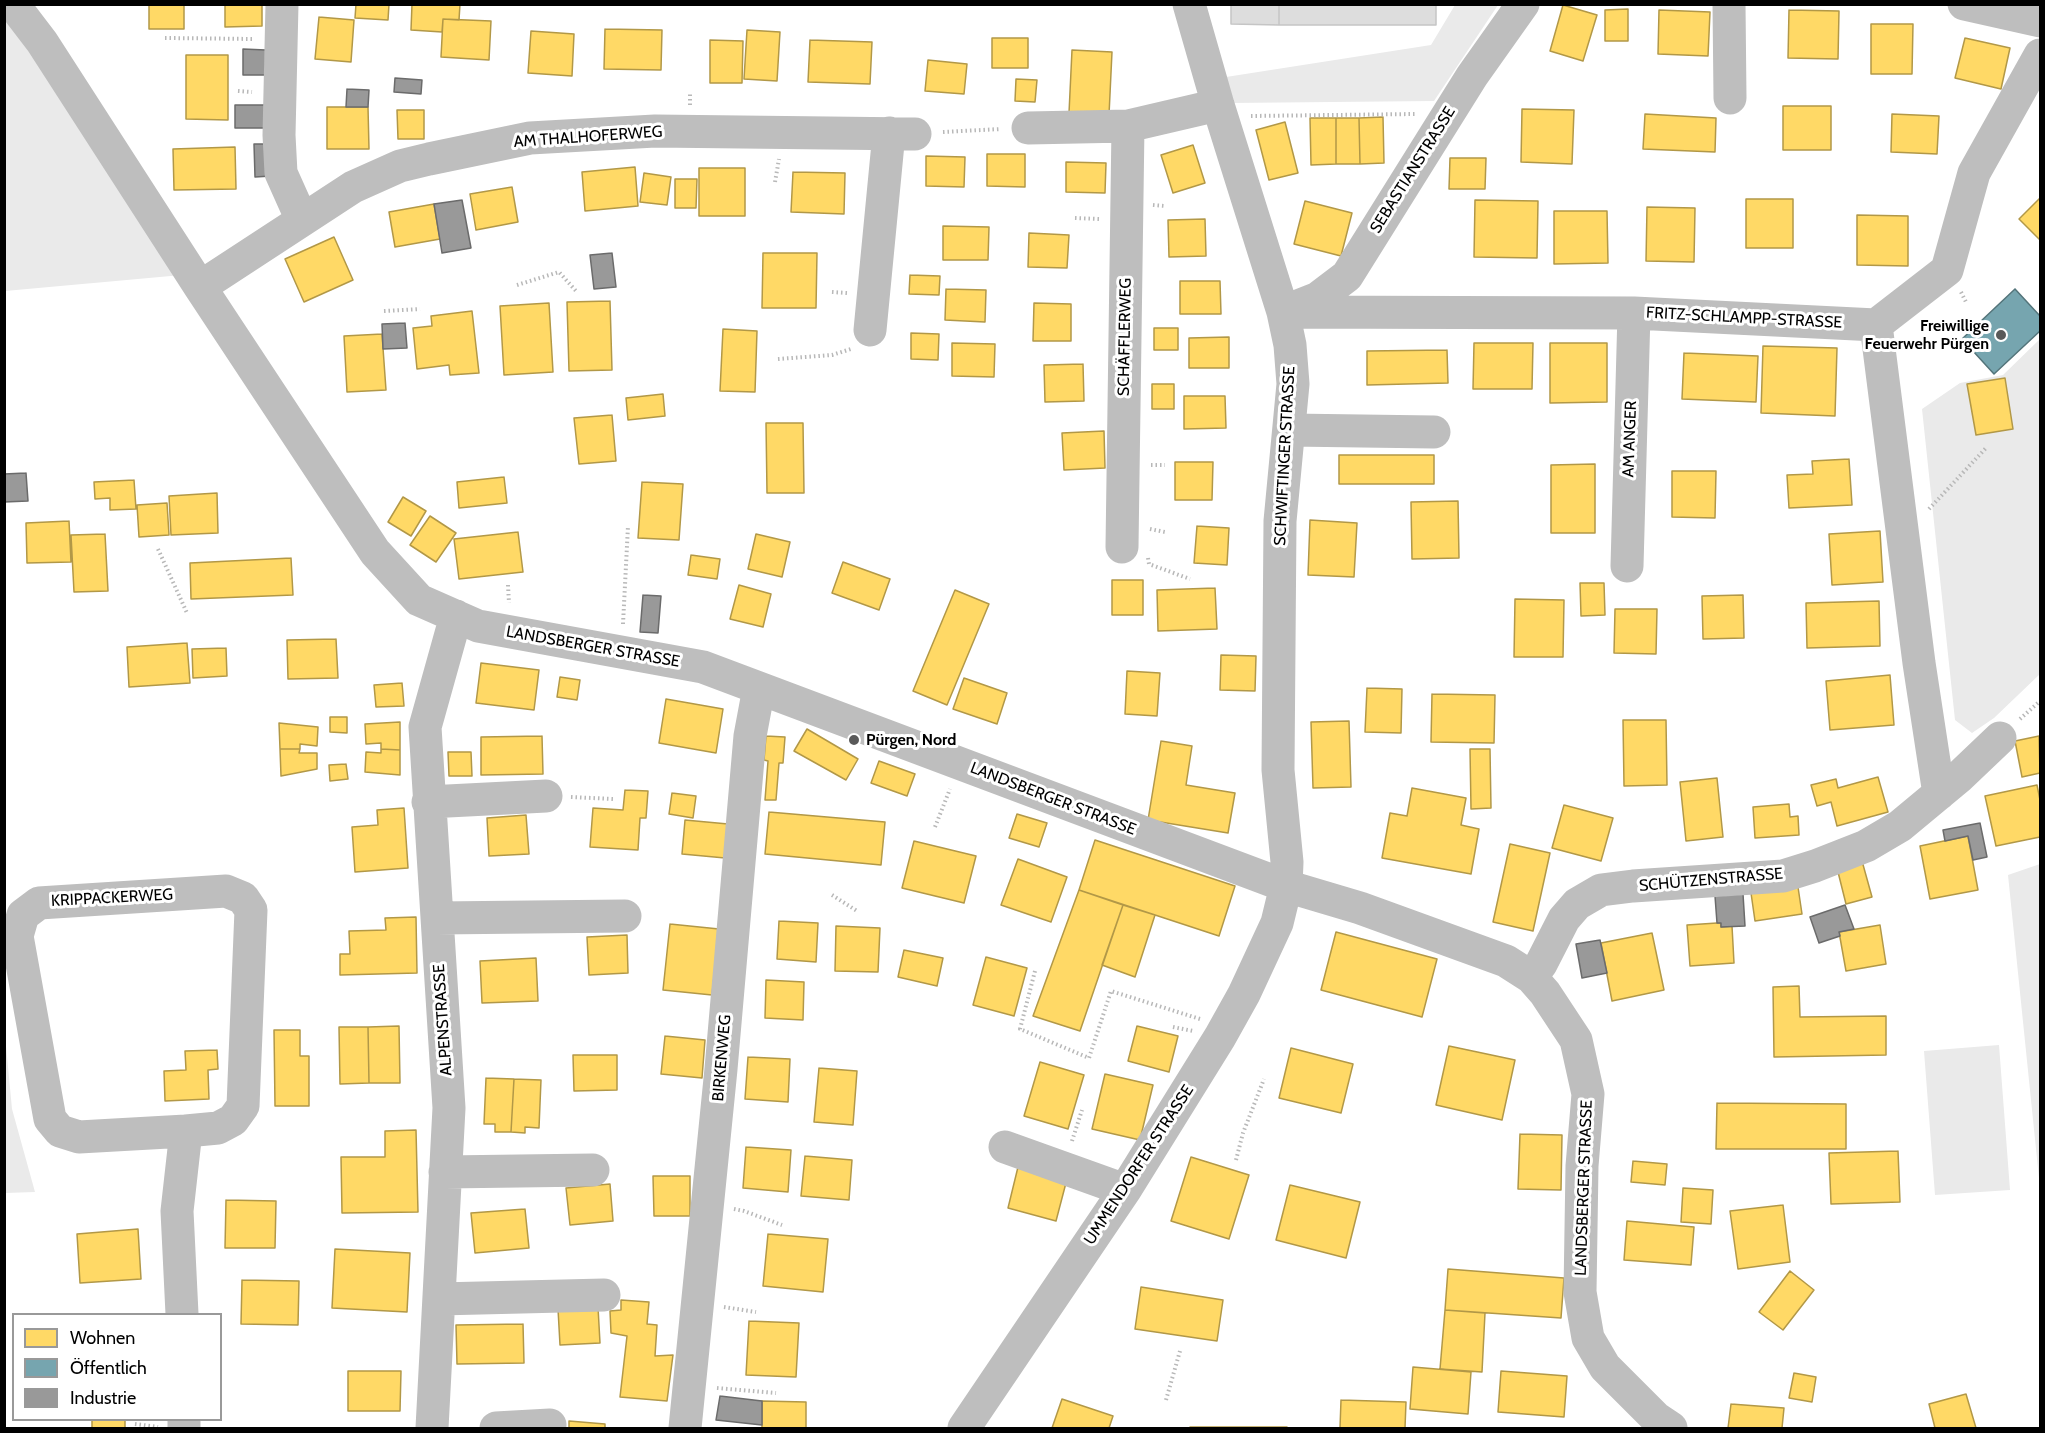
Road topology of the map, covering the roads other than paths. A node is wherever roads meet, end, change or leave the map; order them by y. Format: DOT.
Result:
graph roads {
  1 [pos="13,4"];
  2 [pos="282,4"];
  3 [pos="1189,4"];
  4 [pos="1523,4"];
  5 [pos="1729,4"];
  6 [pos="1964,4"];
  7 [pos="2040,21"];
  8 [pos="2040,55"];
  9 [pos="1730,98"];
  10 [pos="1220,111"];
  11 [pos="1128,126"];
  12 [pos="1028,128"];
  13 [pos="302,220"];
  14 [pos="200,287"];
  15 [pos="1283,312"];
  16 [pos="1634,313"];
  17 [pos="1876,325"];
  18 [pos="862,339"];
  19 [pos="1290,430"];
  20 [pos="1434,432"];
  21 [pos="1131,543"];
  22 [pos="1627,566"];
  23 [pos="456,616"];
  24 [pos="759,688"];
  25 [pos="2000,738"];
  26 [pos="1939,794"];
  27 [pos="546,796"];
  28 [pos="428,802"];
  29 [pos="1286,886"];
  30 [pos="625,916"];
  31 [pos="436,918"];
  32 [pos="1531,977"];
  33 [pos="186,1131"];
  34 [pos="1005,1147"];
  35 [pos="593,1170"];
  36 [pos="445,1172"];
  37 [pos="1125,1190"];
  38 [pos="604,1295"];
  39 [pos="439,1299"];
  40 [pos="182,1313"];
  41 [pos="550,1425"];
  42 [pos="432,1428"];
  43 [pos="496,1428"];
  44 [pos="685,1428"];
  45 [pos="964,1428"];
  46 [pos="1671,1428"];
  1 -- 14 [label="street, LANDSBERGER STRASSE"];
  2 -- 13 [label="street"];
  3 -- 10 [label="street, SCHWIFTINGER STRASSE"];
  4 -- 15 [label="street, SEBASTIANSTRASSE"];
  5 -- 9 [label="street"];
  6 -- 7 [label="street"];
  8 -- 17 [label="street"];
  10 -- 11 [label="street"];
  10 -- 15 [label="street, SCHWIFTINGER STRASSE"];
  11 -- 12 [label="street"];
  11 -- 21 [label="street, SCHÄFFLERWEG"];
  13 -- 14 [label="street, AM THALHOFERWEG"];
  13 -- 18 [label="street, AM THALHOFERWEG"];
  14 -- 23 [label="street, LANDSBERGER STRASSE"];
  15 -- 16 [label="street, FRITZ-SCHLAMPP-STRASSE"];
  15 -- 19 [label="street, SCHWIFTINGER STRASSE"];
  16 -- 17 [label="street, FRITZ-SCHLAMPP-STRASSE"];
  16 -- 22 [label="street, AM ANGER"];
  17 -- 26 [label="street"];
  19 -- 20 [label="street"];
  19 -- 29 [label="street, SCHWIFTINGER STRASSE"];
  23 -- 24 [label="street, LANDSBERGER STRASSE"];
  23 -- 28 [label="street, ALPENSTRASSE"];
  24 -- 29 [label="street, LANDSBERGER STRASSE"];
  24 -- 44 [label="street, BIRKENWEG"];
  25 -- 26 [label="street, SCHÜTZENSTRASSE"];
  26 -- 32 [label="street, SCHÜTZENSTRASSE"];
  27 -- 28 [label="street"];
  28 -- 31 [label="street, ALPENSTRASSE"];
  29 -- 32 [label="street, LANDSBERGER STRASSE"];
  29 -- 37 [label="street, UMMENDORFER STRASSE"];
  30 -- 31 [label="street"];
  31 -- 36 [label="street, ALPENSTRASSE"];
  32 -- 46 [label="street, LANDSBERGER STRASSE"];
  33 -- 33 [label="street, KRIPPACKERWEG"];
  33 -- 40 [label="street"];
  34 -- 37 [label="street"];
  35 -- 36 [label="street"];
  36 -- 39 [label="street, ALPENSTRASSE"];
  37 -- 45 [label="street, UMMENDORFER STRASSE"];
  38 -- 39 [label="street"];
  39 -- 42 [label="street, ALPENSTRASSE"];
  41 -- 43 [label="street"];
}
